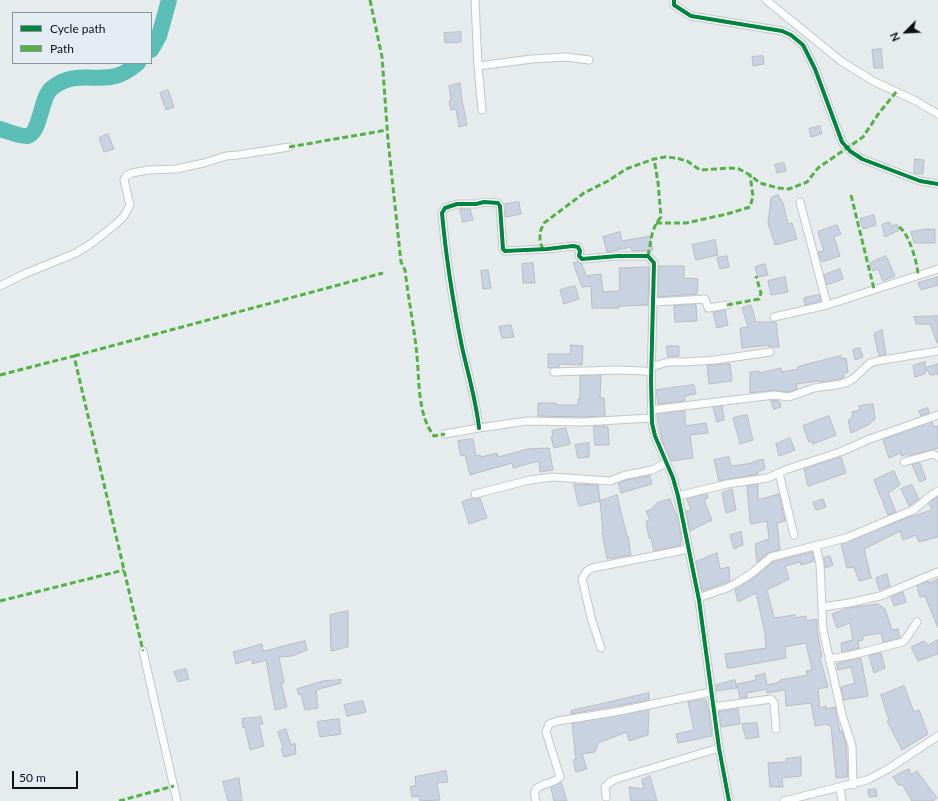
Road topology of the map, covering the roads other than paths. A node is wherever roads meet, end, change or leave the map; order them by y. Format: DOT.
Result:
graph roads {
  1 [pos="475,0"];
  2 [pos="674,0"];
  3 [pos="766,0"];
  4 [pos="800,27"];
  5 [pos="791,35"];
  6 [pos="589,60"];
  7 [pos="478,66"];
  8 [pos="482,110"];
  9 [pos="938,114"];
  10 [pos="289,147"];
  11 [pos="938,184"];
  12 [pos="800,202"];
  13 [pos="938,269"];
  14 [pos="0,286"];
  15 [pos="653,302"];
  16 [pos="727,305"];
  17 [pos="827,305"];
  18 [pos="774,317"];
  19 [pos="938,351"];
  20 [pos="770,352"];
  21 [pos="651,370"];
  22 [pos="554,372"];
  23 [pos="651,410"];
  24 [pos="938,415"];
  25 [pos="651,418"];
  26 [pos="480,428"];
  27 [pos="445,434"];
  28 [pos="938,457"];
  29 [pos="904,462"];
  30 [pos="666,463"];
  31 [pos="779,473"];
  32 [pos="938,491"];
  33 [pos="475,494"];
  34 [pos="678,496"];
  35 [pos="794,535"];
  36 [pos="816,546"];
  37 [pos="689,549"];
  38 [pos="938,572"];
  39 [pos="698,598"];
  40 [pos="823,607"];
  41 [pos="917,622"];
  42 [pos="601,648"];
  43 [pos="143,651"];
  44 [pos="830,659"];
  45 [pos="710,692"];
  46 [pos="713,707"];
  47 [pos="776,729"];
  48 [pos="938,736"];
  49 [pos="719,748"];
  50 [pos="853,785"];
  51 [pos="840,788"];
  52 [pos="606,797"];
  53 [pos="177,801"];
  54 [pos="536,801"];
  55 [pos="729,801"];
  56 [pos="784,801"];
  57 [pos="842,801"];
  1 -- 7 [label="street"];
  2 -- 5 [label="street"];
  3 -- 4 [label="street"];
  4 -- 5 [label="street"];
  4 -- 9 [label="street"];
  5 -- 11 [label="street"];
  6 -- 7 [label="street"];
  7 -- 8 [label="street"];
  10 -- 14 [label="street"];
  12 -- 17 [label="street"];
  13 -- 17 [label="street"];
  15 -- 16 [label="street"];
  15 -- 21 [label="street"];
  15 -- 26 [label="street"];
  17 -- 18 [label="street"];
  19 -- 23 [label="street"];
  20 -- 21 [label="street"];
  21 -- 22 [label="street"];
  21 -- 23 [label="street"];
  23 -- 25 [label="street"];
  24 -- 31 [label="street"];
  25 -- 26 [label="street"];
  25 -- 30 [label="street"];
  26 -- 27 [label="street"];
  28 -- 29 [label="street"];
  30 -- 33 [label="street"];
  30 -- 34 [label="street"];
  31 -- 34 [label="street"];
  31 -- 35 [label="street"];
  32 -- 36 [label="street"];
  34 -- 37 [label="street"];
  36 -- 39 [label="street"];
  36 -- 40 [label="street"];
  37 -- 39 [label="street"];
  37 -- 42 [label="street"];
  38 -- 40 [label="street"];
  39 -- 45 [label="street"];
  40 -- 44 [label="street"];
  41 -- 44 [label="street"];
  43 -- 53 [label="street"];
  44 -- 50 [label="street"];
  45 -- 46 [label="street"];
  45 -- 54 [label="street"];
  46 -- 47 [label="street"];
  46 -- 49 [label="street"];
  48 -- 50 [label="street"];
  49 -- 52 [label="street"];
  49 -- 55 [label="street"];
  50 -- 51 [label="street"];
  51 -- 56 [label="street"];
  51 -- 57 [label="street"];
}
